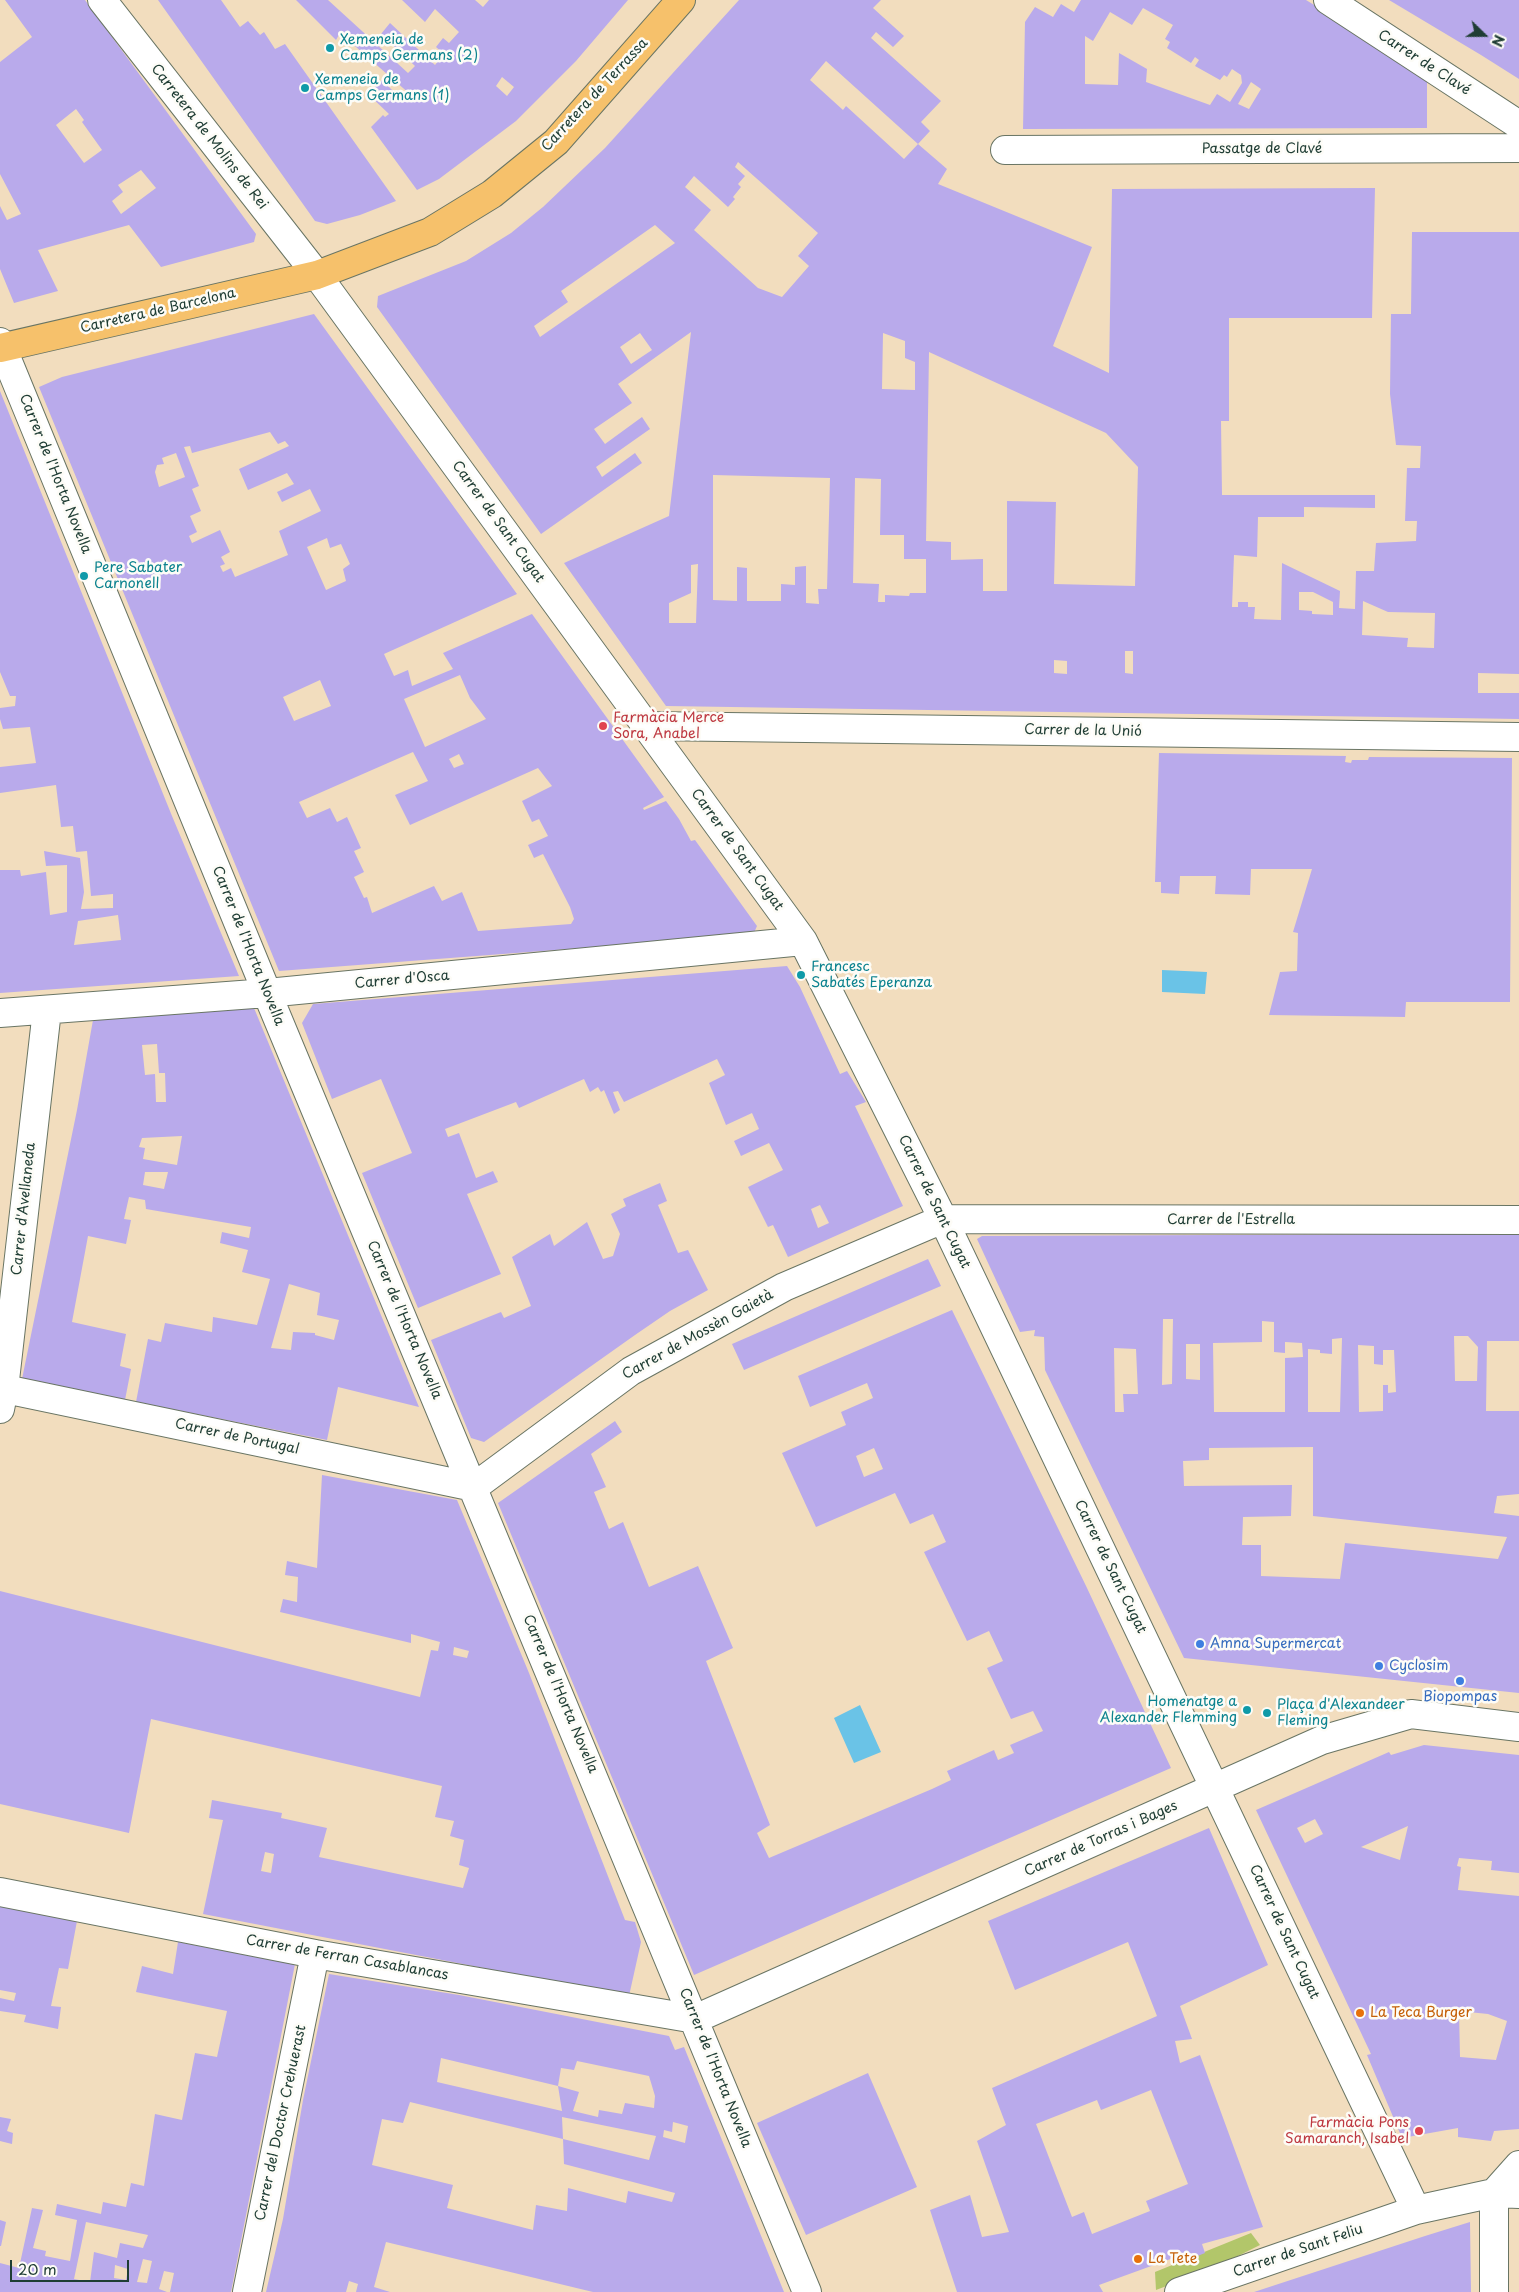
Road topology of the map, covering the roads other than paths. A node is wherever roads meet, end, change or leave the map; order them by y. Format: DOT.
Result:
graph roads {
  1 [pos="102,0"];
  2 [pos="681,0"];
  3 [pos="1328,0"];
  4 [pos="1519,126"];
  5 [pos="1519,148"];
  6 [pos="1005,150"];
  7 [pos="317,275"];
  8 [pos="1,345"];
  9 [pos="647,726"];
  10 [pos="1519,737"];
  11 [pos="803,941"];
  12 [pos="267,993"];
  13 [pos="47,1010"];
  14 [pos="0,1013"];
  15 [pos="943,1219"];
  16 [pos="1519,1220"];
  17 [pos="1,1395"];
  18 [pos="474,1487"];
  19 [pos="1519,1727"];
  20 [pos="1216,1788"];
  21 [pos="0,1892"];
  22 [pos="316,1954"];
  23 [pos="695,2019"];
  24 [pos="1519,2164"];
  25 [pos="1506,2194"];
  26 [pos="1416,2210"];
  27 [pos="247,2292"];
  28 [pos="807,2292"];
  29 [pos="1179,2292"];
  30 [pos="1494,2292"];
  1 -- 7 [label="street, Carretera de Molins de Rei"];
  2 -- 7 [label="main road, Carretera de Terrassa"];
  3 -- 4 [label="street, Carrer de Clavé"];
  5 -- 6 [label="street, Passatge de Clavé"];
  7 -- 8 [label="main road, Carretera de Barcelona"];
  7 -- 9 [label="street, Carrer de Sant Cugat"];
  8 -- 12 [label="street, Carrer de l'Horta Novella"];
  9 -- 10 [label="street, Carrer de la Unió"];
  9 -- 11 [label="street, Carrer de Sant Cugat"];
  11 -- 12 [label="street, Carrer d'Osca"];
  11 -- 15 [label="street, Carrer de Sant Cugat"];
  12 -- 13 [label="street, Carrer d'Osca"];
  12 -- 18 [label="street, Carrer de l'Horta Novella"];
  13 -- 14 [label="street, Carrer d'Osca"];
  13 -- 17 [label="street, Carrer d'Avellaneda"];
  15 -- 16 [label="street, Carrer de l'Estrella"];
  15 -- 18 [label="street, Carrer de Mossèn Gaietà"];
  15 -- 20 [label="street, Carrer de Sant Cugat"];
  17 -- 18 [label="street, Carrer de Portugal"];
  18 -- 23 [label="street, Carrer de l'Horta Novella"];
  19 -- 20 [label="street, Carrer de Torras i Bages"];
  20 -- 23 [label="street, Carrer de Torras i Bages"];
  20 -- 26 [label="street, Carrer de Sant Cugat"];
  21 -- 22 [label="street, Carrer de Ferran Casablancas"];
  22 -- 23 [label="street, Carrer de Ferran Casablancas"];
  22 -- 27 [label="street, Carrer del Doctor Crehuerast"];
  23 -- 28 [label="street, Carrer de l'Horta Novella"];
  24 -- 25 [label="street"];
  25 -- 26 [label="street, Carrer de Sant Feliu"];
  25 -- 30 [label="street"];
  26 -- 29 [label="street, Carrer de Sant Feliu"];
}
